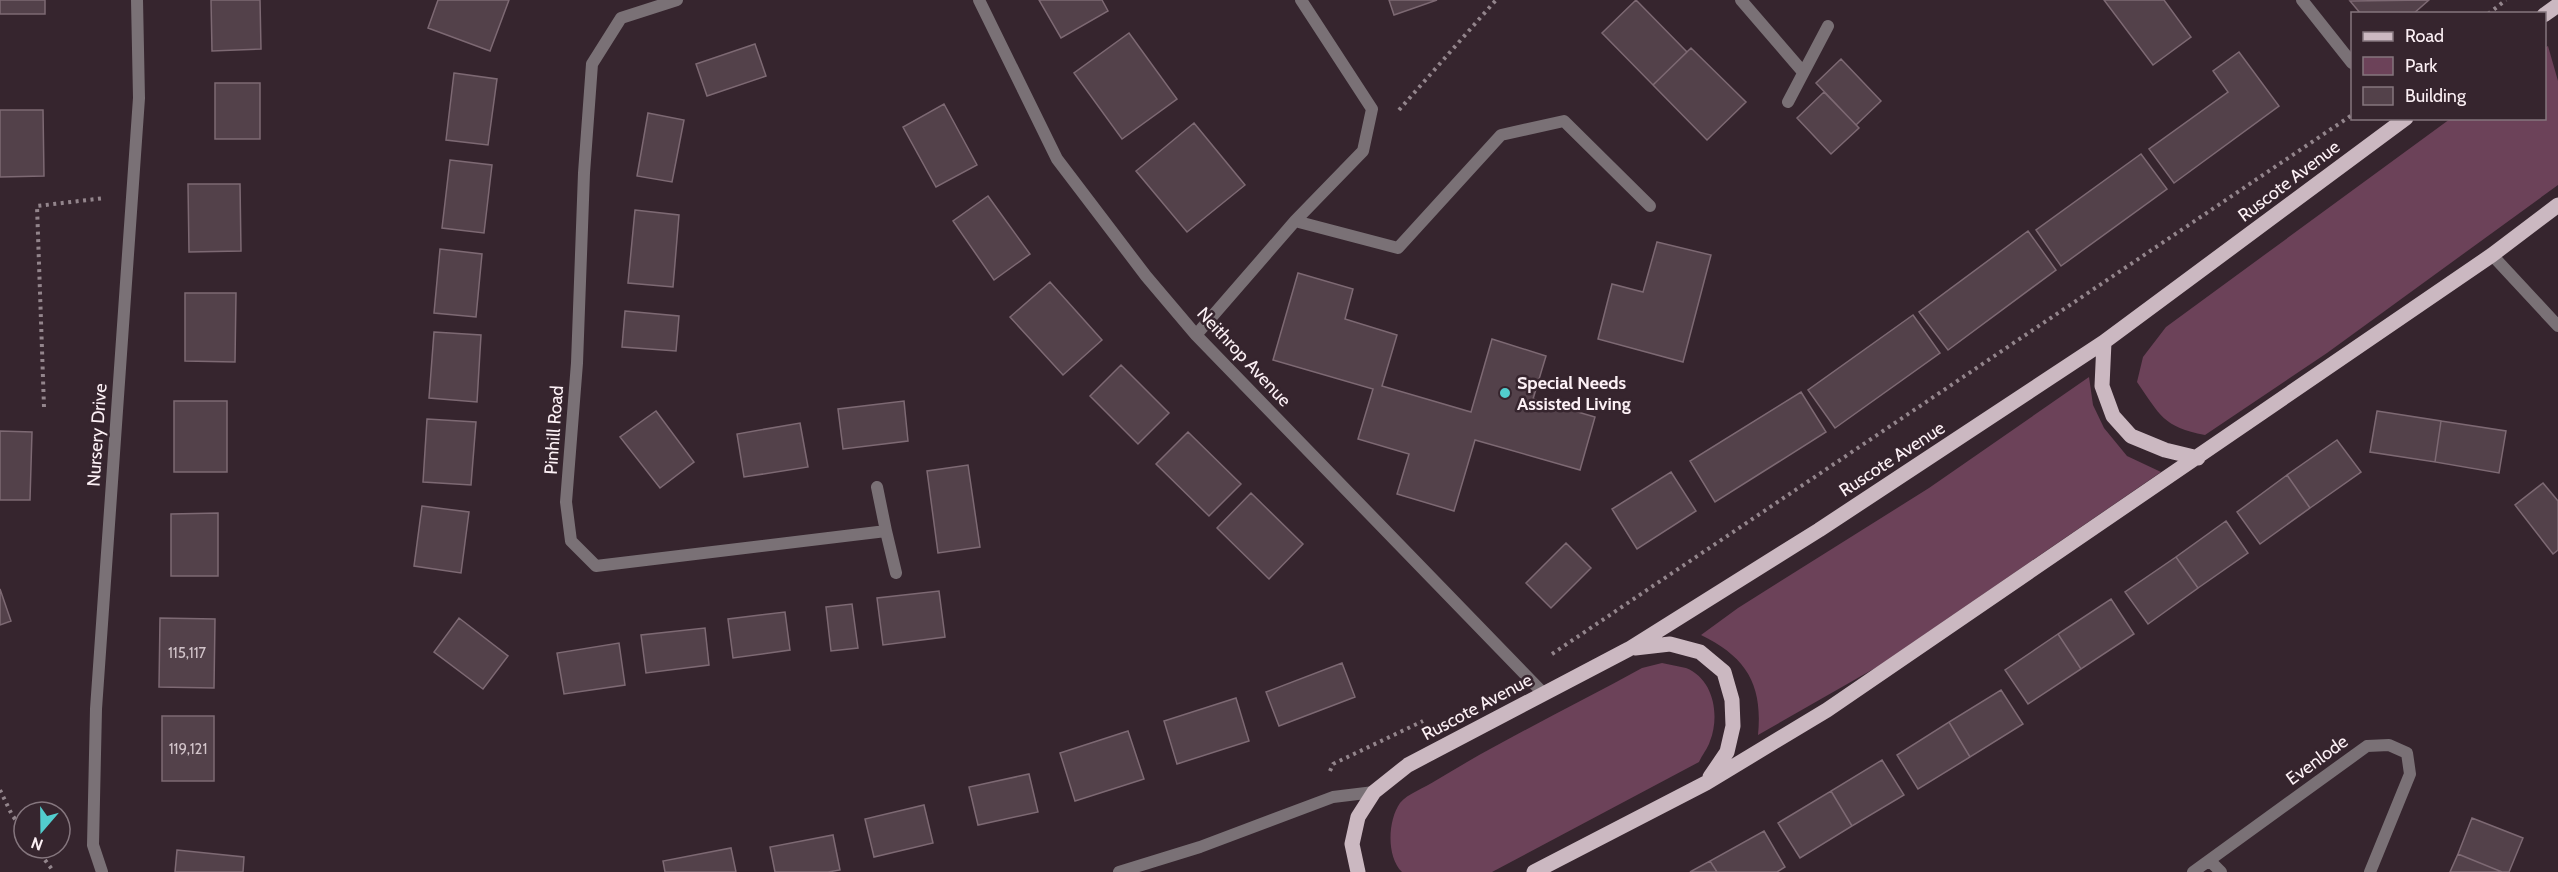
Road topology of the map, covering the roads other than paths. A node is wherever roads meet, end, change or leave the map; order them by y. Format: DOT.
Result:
graph roads {
  1 [pos="137,0"];
  2 [pos="677,0"];
  3 [pos="979,0"];
  4 [pos="1301,0"];
  5 [pos="1741,0"];
  6 [pos="2302,0"];
  7 [pos="1828,26"];
  8 [pos="2351,62"];
  9 [pos="1803,72"];
  10 [pos="1788,102"];
  11 [pos="2401,120"];
  12 [pos="2558,205"];
  13 [pos="1650,206"];
  14 [pos="1295,221"];
  15 [pos="2492,255"];
  16 [pos="2558,326"];
  17 [pos="1196,334"];
  18 [pos="2104,342"];
  19 [pos="2198,458"];
  20 [pos="877,487"];
  21 [pos="886,531"];
  22 [pos="896,573"];
  23 [pos="1629,649"];
  24 [pos="1544,694"];
  25 [pos="1706,783"];
  26 [pos="1374,792"];
  27 [pos="2210,861"];
  28 [pos="102,872"];
  29 [pos="1119,872"];
  30 [pos="1356,872"];
  31 [pos="1534,872"];
  32 [pos="2193,872"];
  33 [pos="2221,872"];
  34 [pos="2370,872"];
  1 -- 28 [label="street, Nursery Drive"];
  2 -- 21 [label="street, Pinhill Road"];
  3 -- 17 [label="street, Neithrop Avenue"];
  4 -- 14 [label="street"];
  5 -- 9 [label="street"];
  6 -- 8 [label="street"];
  7 -- 9 [label="street"];
  9 -- 10 [label="street"];
  11 -- 18 [label="main road, Ruscote Avenue"];
  12 -- 15 [label="main road"];
  13 -- 14 [label="street"];
  14 -- 17 [label="street"];
  15 -- 16 [label="street"];
  15 -- 19 [label="main road"];
  17 -- 24 [label="street, Neithrop Avenue"];
  18 -- 19 [label="main road"];
  18 -- 23 [label="main road, Ruscote Avenue"];
  19 -- 25 [label="main road"];
  20 -- 21 [label="street"];
  21 -- 22 [label="street"];
  23 -- 24 [label="main road, Ruscote Avenue"];
  23 -- 25 [label="main road"];
  24 -- 26 [label="main road, Ruscote Avenue"];
  25 -- 31 [label="main road"];
  26 -- 29 [label="street"];
  26 -- 30 [label="main road, Ruscote Avenue"];
  27 -- 32 [label="street, Evenlode"];
  27 -- 33 [label="street"];
  27 -- 34 [label="street, Evenlode"];
}
